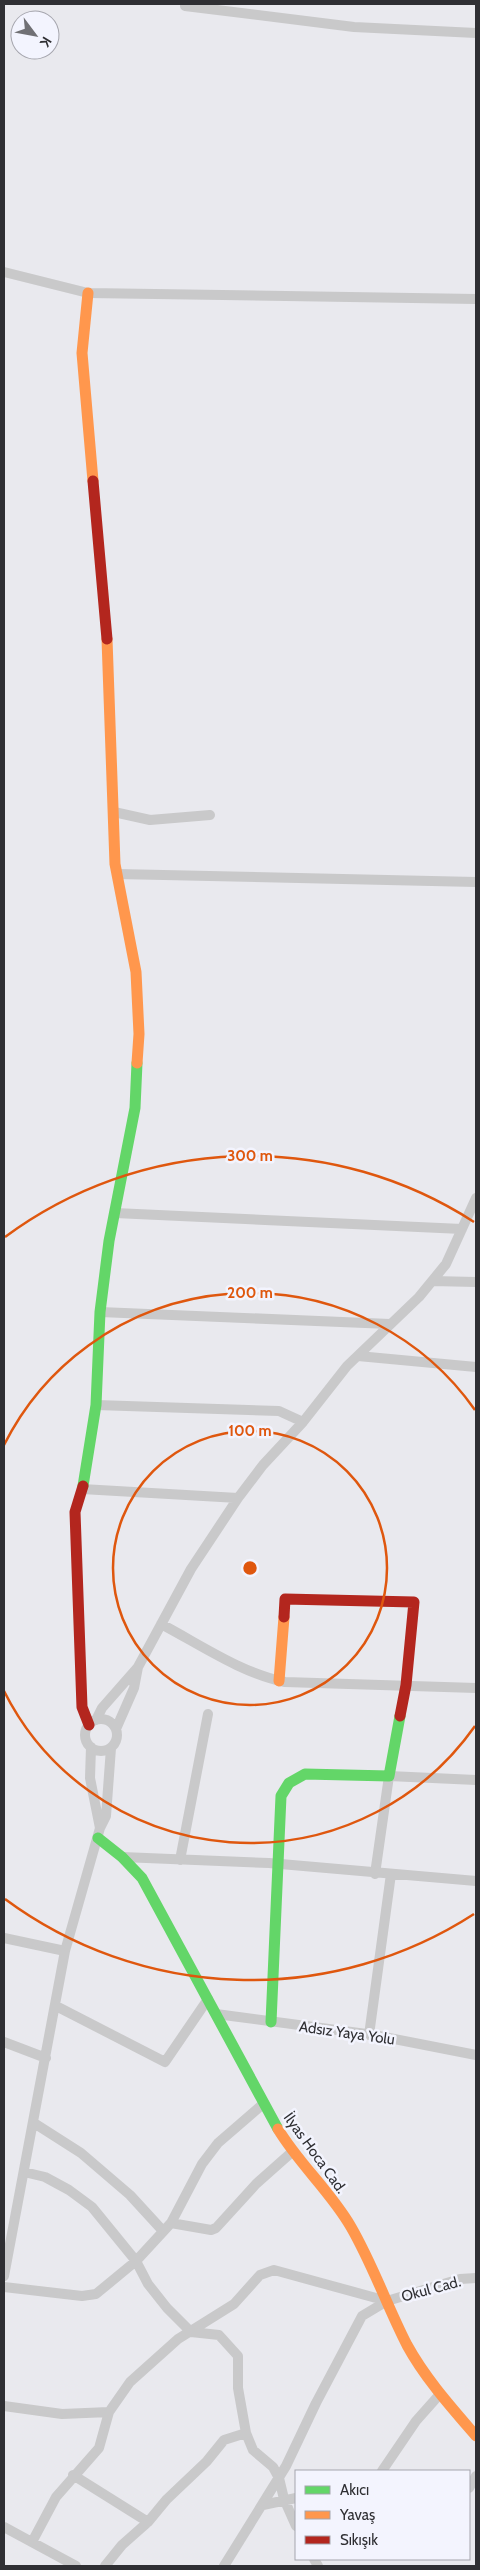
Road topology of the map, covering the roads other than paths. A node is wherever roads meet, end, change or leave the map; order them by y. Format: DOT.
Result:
graph roads {
  1 [pos="185,6"];
  2 [pos="476,33"];
  3 [pos="4,272"];
  4 [pos="88,293"];
  5 [pos="476,299"];
  6 [pos="114,812"];
  7 [pos="210,815"];
  8 [pos="117,874"];
  9 [pos="476,882"];
  10 [pos="476,1198"];
  11 [pos="115,1213"];
  12 [pos="476,1225"];
  13 [pos="464,1227"];
  14 [pos="432,1281"];
  15 [pos="476,1282"];
  16 [pos="100,1312"];
  17 [pos="390,1324"];
  18 [pos="358,1356"];
  19 [pos="476,1366"];
  20 [pos="96,1405"];
  21 [pos="303,1422"];
  22 [pos="82,1489"];
  23 [pos="238,1498"];
  24 [pos="161,1624"];
  25 [pos="138,1667"];
  26 [pos="279,1681"];
  27 [pos="406,1686"];
  28 [pos="476,1688"];
  29 [pos="208,1714"];
  30 [pos="93,1722"];
  31 [pos="116,1729"];
  32 [pos="91,1747"];
  33 [pos="111,1748"];
  34 [pos="389,1776"];
  35 [pos="476,1780"];
  36 [pos="99,1833"];
  37 [pos="122,1857"];
  38 [pos="180,1860"];
  39 [pos="276,1864"];
  40 [pos="375,1874"];
  41 [pos="391,1874"];
  42 [pos="476,1881"];
  43 [pos="4,1938"];
  44 [pos="65,1951"];
  45 [pos="208,1999"];
  46 [pos="56,2006"];
  47 [pos="216,2014"];
  48 [pos="271,2022"];
  49 [pos="369,2035"];
  50 [pos="4,2042"];
  51 [pos="476,2055"];
  52 [pos="46,2058"];
  53 [pos="263,2104"];
  54 [pos="34,2123"];
  55 [pos="292,2152"];
  56 [pos="24,2172"];
  57 [pos="171,2223"];
  58 [pos="163,2230"];
  59 [pos="136,2261"];
  60 [pos="4,2276"];
  61 [pos="476,2278"];
  62 [pos="4,2287"];
  63 [pos="386,2301"];
  64 [pos="191,2332"];
  65 [pos="440,2394"];
  66 [pos="4,2406"];
  67 [pos="109,2412"];
  68 [pos="246,2433"];
  69 [pos="476,2436"];
  70 [pos="383,2470"];
  71 [pos="74,2475"];
  72 [pos="279,2478"];
  73 [pos="295,2498"];
  74 [pos="284,2499"];
  75 [pos="264,2505"];
  76 [pos="148,2522"];
  77 [pos="295,2524"];
  78 [pos="4,2527"];
  79 [pos="32,2542"];
  80 [pos="76,2566"];
  81 [pos="105,2566"];
  82 [pos="224,2566"];
  1 -- 2 [label="street"];
  3 -- 4 [label="street"];
  4 -- 5 [label="street"];
  4 -- 6 [label="street"];
  6 -- 7 [label="street"];
  6 -- 8 [label="street"];
  8 -- 9 [label="street"];
  8 -- 11 [label="street"];
  10 -- 13 [label="street"];
  11 -- 13 [label="street"];
  11 -- 16 [label="street"];
  12 -- 13 [label="street"];
  13 -- 14 [label="street"];
  14 -- 15 [label="street"];
  14 -- 17 [label="street"];
  16 -- 17 [label="street"];
  16 -- 20 [label="street"];
  17 -- 18 [label="street"];
  18 -- 19 [label="street"];
  18 -- 21 [label="street"];
  20 -- 21 [label="street"];
  20 -- 22 [label="street"];
  21 -- 23 [label="street"];
  22 -- 23 [label="street"];
  22 -- 30 [label="street"];
  23 -- 24 [label="street"];
  24 -- 25 [label="street"];
  24 -- 26 [label="street"];
  25 -- 30 [label="street"];
  25 -- 31 [label="street"];
  26 -- 27 [label="street"];
  26 -- 27 [label="street"];
  27 -- 28 [label="street"];
  27 -- 34 [label="street"];
  29 -- 38 [label="street"];
  30 -- 31 [label="street"];
  30 -- 32 [label="street"];
  31 -- 33 [label="street"];
  32 -- 33 [label="street"];
  32 -- 36 [label="street"];
  33 -- 36 [label="street"];
  34 -- 35 [label="street"];
  34 -- 39 [label="street"];
  34 -- 40 [label="street"];
  36 -- 37 [label="street, İlyas Hoca Cad."];
  36 -- 44 [label="street"];
  37 -- 38 [label="street"];
  37 -- 45 [label="street, İlyas Hoca Cad."];
  38 -- 39 [label="street"];
  39 -- 40 [label="street"];
  39 -- 48 [label="street"];
  40 -- 41 [label="street"];
  41 -- 42 [label="street"];
  41 -- 49 [label="street"];
  43 -- 44 [label="street"];
  44 -- 46 [label="street"];
  45 -- 46 [label="street"];
  45 -- 47 [label="street, İlyas Hoca Cad."];
  46 -- 52 [label="street"];
  47 -- 48 [label="street, Adsız Yaya Yolu"];
  47 -- 53 [label="street, İlyas Hoca Cad."];
  48 -- 49 [label="street, Adsız Yaya Yolu"];
  49 -- 51 [label="street, Adsız Yaya Yolu"];
  50 -- 52 [label="street"];
  52 -- 54 [label="street"];
  53 -- 55 [label="street, İlyas Hoca Cad."];
  53 -- 57 [label="street"];
  54 -- 56 [label="street"];
  54 -- 58 [label="street"];
  55 -- 57 [label="street"];
  55 -- 63 [label="street, İlyas Hoca Cad."];
  56 -- 59 [label="street"];
  56 -- 60 [label="street"];
  57 -- 58 [label="street"];
  58 -- 59 [label="street"];
  59 -- 62 [label="street"];
  59 -- 64 [label="street"];
  61 -- 63 [label="street, Okul Cad."];
  63 -- 64 [label="street"];
  63 -- 65 [label="street, İlyas Hoca Cad."];
  63 -- 72 [label="street, Okul Cad."];
  64 -- 67 [label="street"];
  64 -- 68 [label="street"];
  65 -- 69 [label="street, İlyas Hoca Cad."];
  65 -- 70 [label="street"];
  66 -- 67 [label="street"];
  67 -- 71 [label="street"];
  68 -- 72 [label="street"];
  68 -- 76 [label="street"];
  71 -- 76 [label="street"];
  71 -- 79 [label="street"];
  72 -- 74 [label="street"];
  72 -- 75 [label="street, Okul Cad."];
  73 -- 74 [label="street"];
  74 -- 75 [label="street"];
  74 -- 77 [label="street"];
  75 -- 82 [label="street, Okul Cad."];
  76 -- 81 [label="street"];
  78 -- 79 [label="street"];
  79 -- 80 [label="street"];
}
